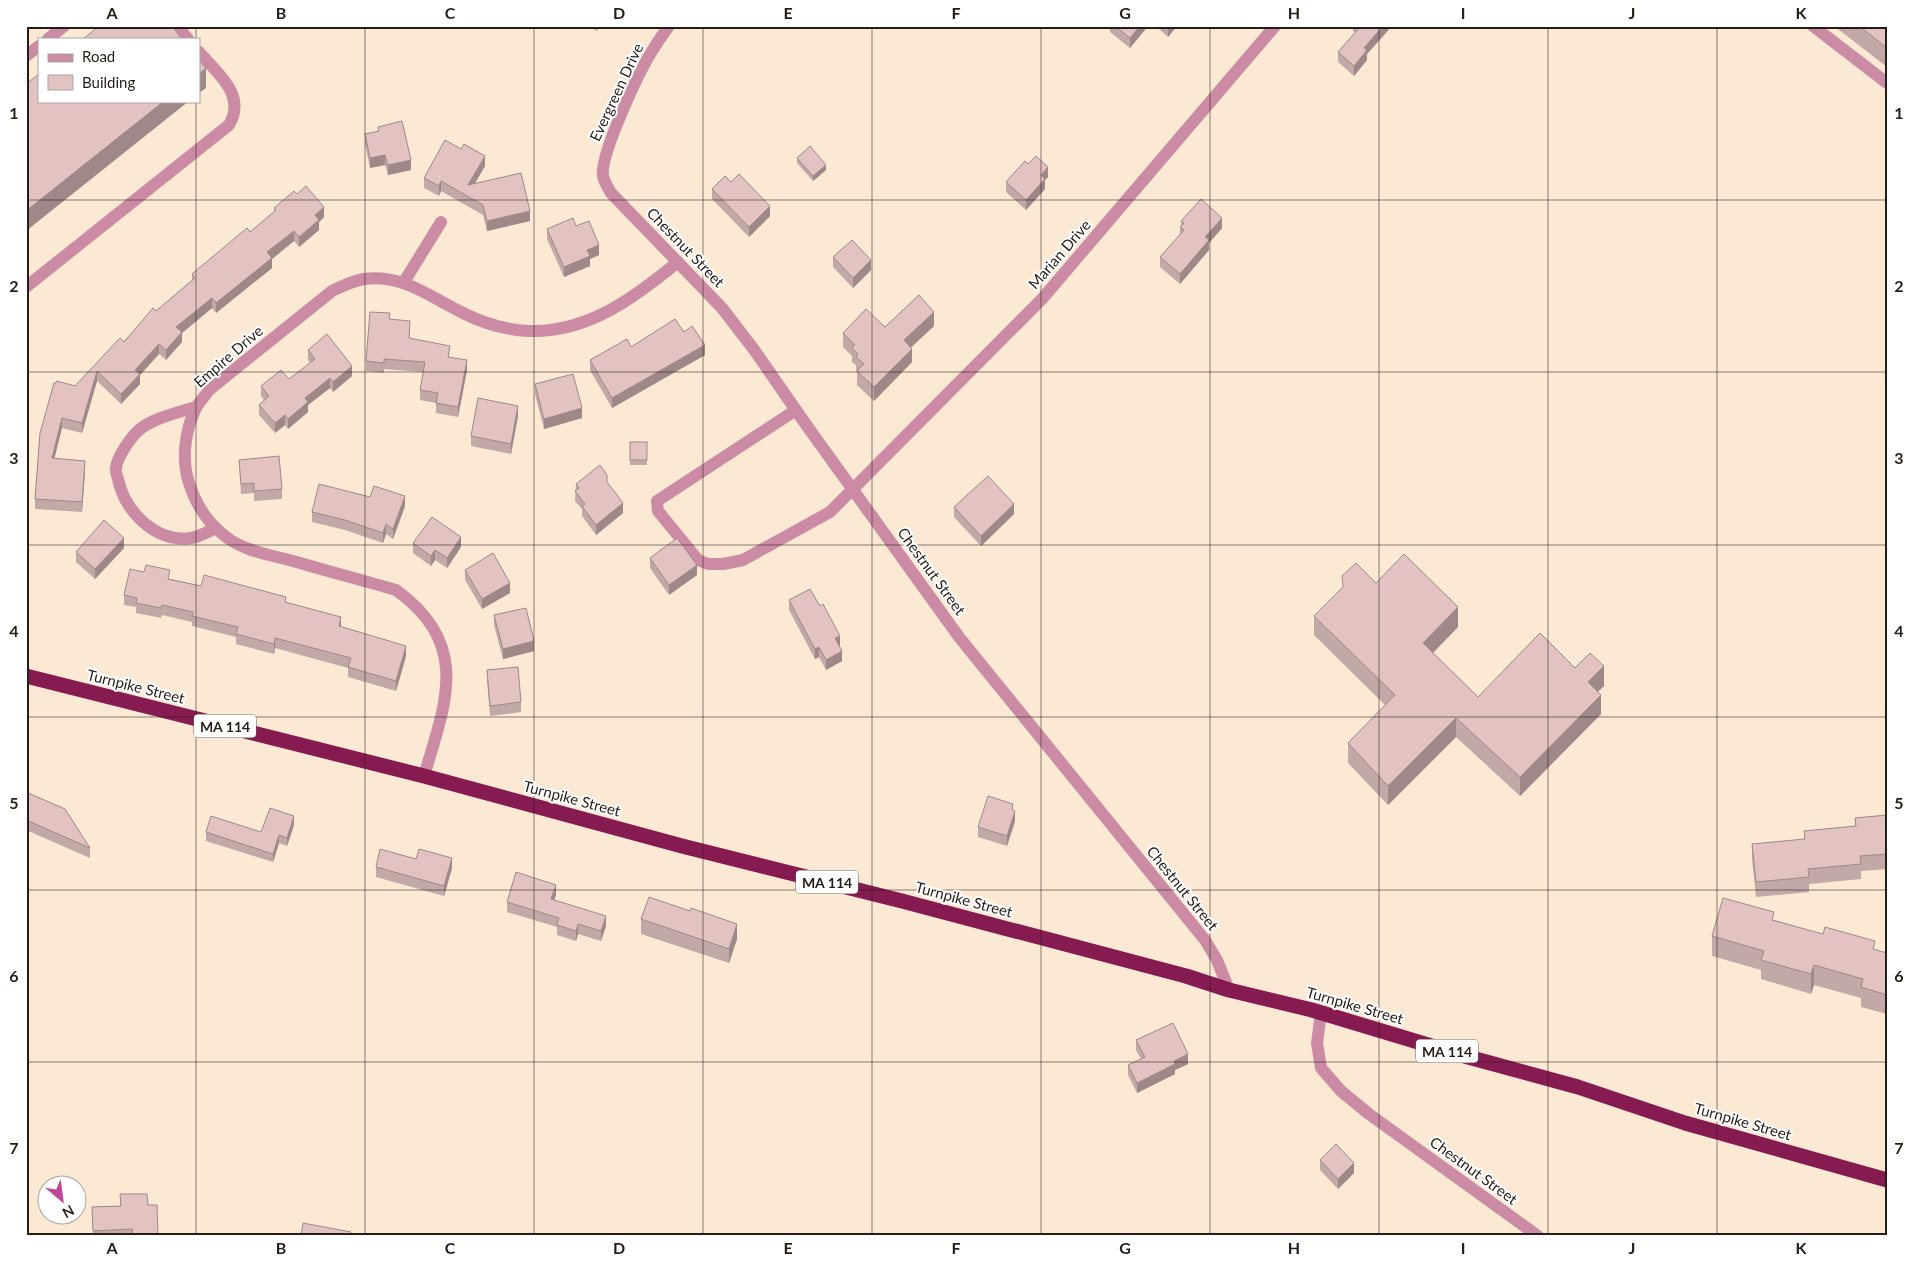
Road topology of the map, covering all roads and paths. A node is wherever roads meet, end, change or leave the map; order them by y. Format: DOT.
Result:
graph roads {
  1 [pos="64,26"];
  2 [pos="177,26"];
  3 [pos="669,26"];
  4 [pos="1275,26"];
  5 [pos="1813,26"];
  6 [pos="49,38"];
  7 [pos="187,38"];
  8 [pos="38,47"];
  9 [pos="200,53"];
  10 [pos="26,56"];
  11 [pos="1887,83"];
  12 [pos="603,176"];
  13 [pos="441,222"];
  14 [pos="678,262"];
  15 [pos="404,282"];
  16 [pos="26,288"];
  17 [pos="196,408"];
  18 [pos="796,410"];
  19 [pos="852,489"];
  20 [pos="216,528"];
  21 [pos="26,676"];
  22 [pos="424,776"];
  23 [pos="1229,990"];
  24 [pos="1321,1013"];
  25 [pos="1887,1180"];
  26 [pos="1538,1236"];
  1 -- 6 [label="street"];
  2 -- 7 [label="street"];
  3 -- 12 [label="street, Evergreen Drive"];
  4 -- 19 [label="street, Marian Drive"];
  5 -- 11 [label="street"];
  8 -- 10 [label="street"];
  9 -- 16 [label="street"];
  12 -- 14 [label="street, Chestnut Street"];
  13 -- 15 [label="street"];
  14 -- 15 [label="street, Empire Drive"];
  14 -- 18 [label="street, Chestnut Street"];
  15 -- 17 [label="street, Empire Drive"];
  17 -- 20 [label="street, Empire Drive"];
  17 -- 20 [label="street"];
  18 -- 19 [label="street, Chestnut Street"];
  18 -- 19 [label="street, Marian Drive"];
  19 -- 23 [label="street, Chestnut Street"];
  20 -- 22 [label="street, Empire Drive"];
  21 -- 22 [label="highway, Turnpike Street / MA 114"];
  22 -- 23 [label="highway, Turnpike Street / MA 114"];
  23 -- 24 [label="highway, Turnpike Street / MA 114"];
  24 -- 25 [label="highway, Turnpike Street / MA 114"];
  24 -- 26 [label="street, Chestnut Street"];
}
